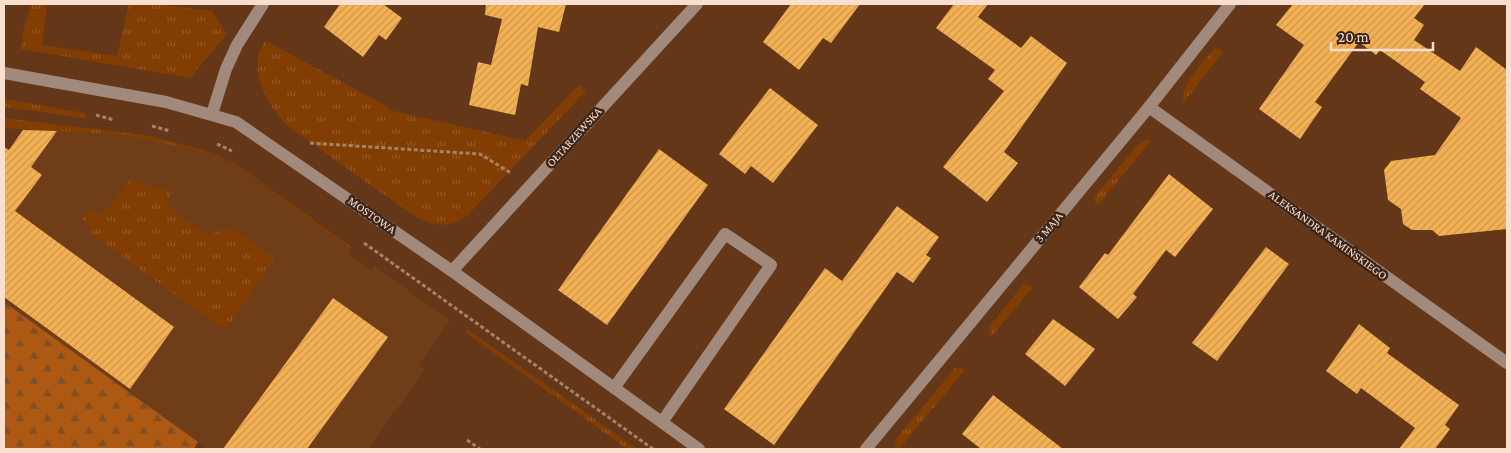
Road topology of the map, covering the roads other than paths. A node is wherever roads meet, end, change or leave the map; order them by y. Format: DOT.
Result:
graph roads {
  1 [pos="263,4"];
  2 [pos="697,4"];
  3 [pos="1230,4"];
  4 [pos="4,73"];
  5 [pos="1149,107"];
  6 [pos="212,114"];
  7 [pos="452,271"];
  8 [pos="1507,363"];
  9 [pos="614,388"];
  10 [pos="662,422"];
  11 [pos="699,449"];
  12 [pos="866,449"];
  1 -- 6 [label="street"];
  2 -- 7 [label="street, OŁTARZEWSKA"];
  3 -- 5 [label="street, 3 MAJA"];
  4 -- 6 [label="street, MOSTOWA"];
  5 -- 8 [label="street, ALEKSANDRA KAMIŃSKIEGO"];
  5 -- 12 [label="street, 3 MAJA"];
  6 -- 7 [label="street, MOSTOWA"];
  7 -- 9 [label="street, MOSTOWA"];
  9 -- 10 [label="street, MOSTOWA"];
  9 -- 10 [label="street"];
  10 -- 11 [label="street, MOSTOWA"];
}
